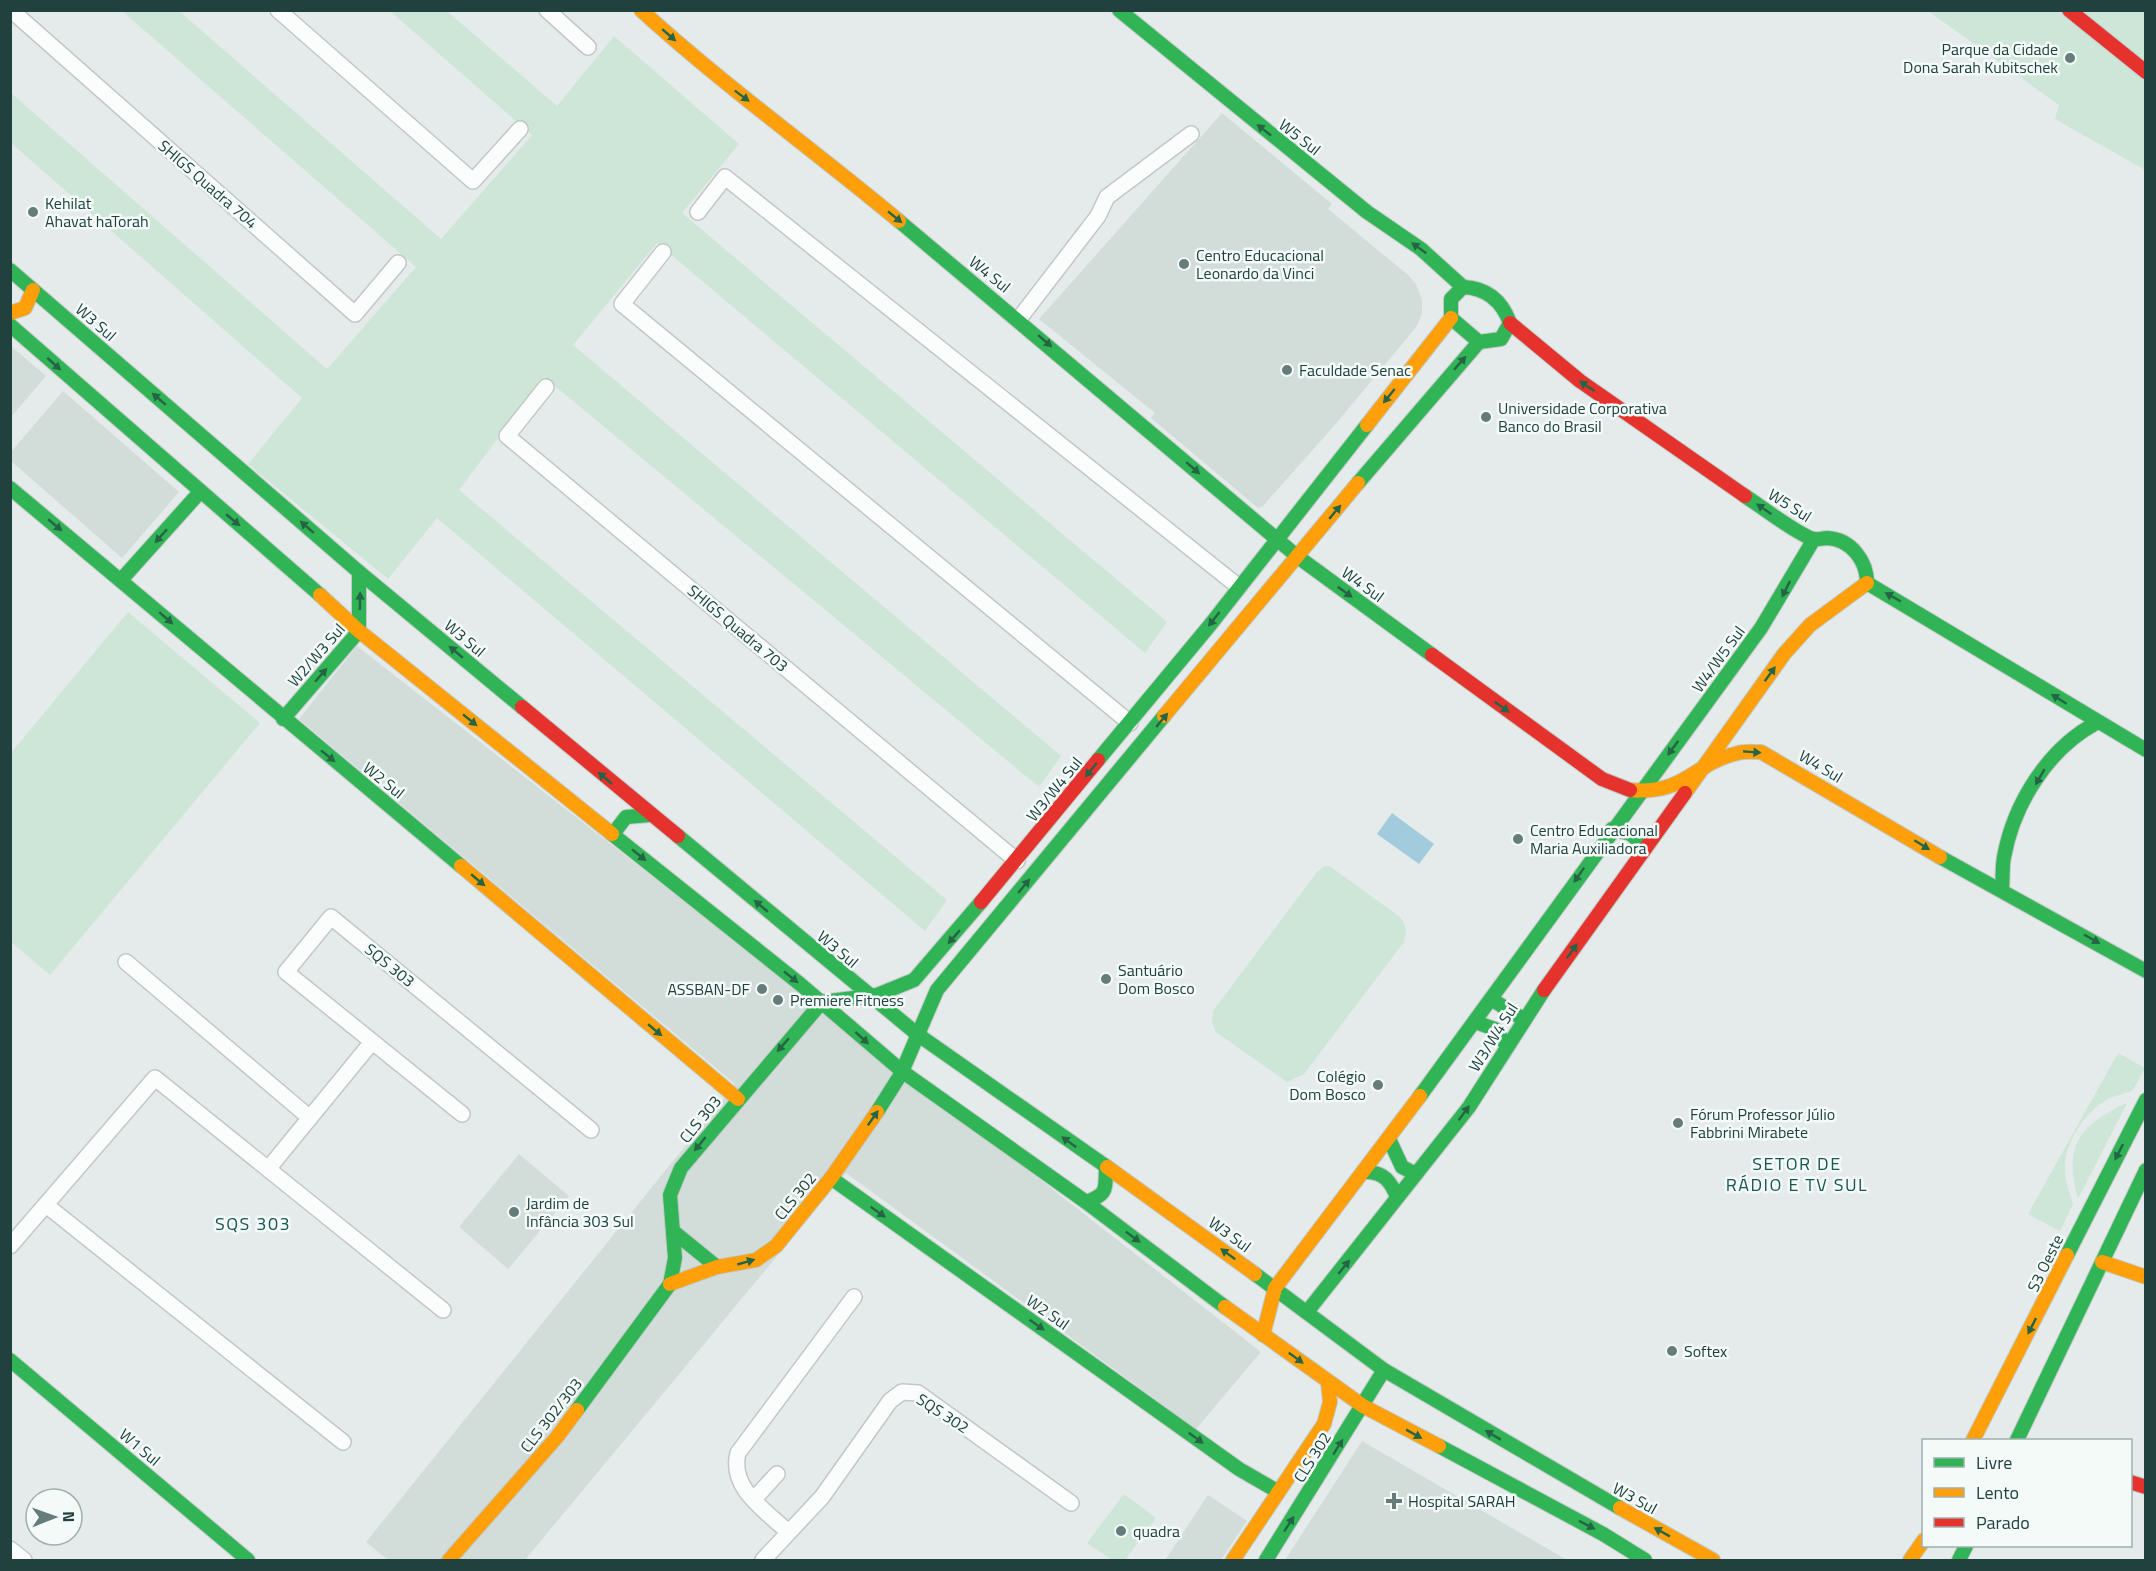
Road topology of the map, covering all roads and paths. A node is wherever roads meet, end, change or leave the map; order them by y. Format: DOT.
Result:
graph roads {
  1 [pos="11,10"];
  2 [pos="278,10"];
  3 [pos="547,10"];
  4 [pos="641,10"];
  5 [pos="1119,10"];
  6 [pos="2069,10"];
  7 [pos="588,47"];
  8 [pos="2145,72"];
  9 [pos="520,129"];
  10 [pos="1191,135"];
  11 [pos="698,212"];
  12 [pos="663,252"];
  13 [pos="398,263"];
  14 [pos="10,270"];
  15 [pos="1463,287"];
  16 [pos="33,290"];
  17 [pos="10,313"];
  18 [pos="1452,318"];
  19 [pos="1019,319"];
  20 [pos="1510,322"];
  21 [pos="10,325"];
  22 [pos="1479,342"];
  23 [pos="546,387"];
  24 [pos="10,488"];
  25 [pos="200,492"];
  26 [pos="1275,539"];
  27 [pos="1814,539"];
  28 [pos="1298,557"];
  29 [pos="359,572"];
  30 [pos="121,580"];
  31 [pos="1867,583"];
  32 [pos="1239,587"];
  33 [pos="359,631"];
  34 [pos="1757,633"];
  35 [pos="1784,654"];
  36 [pos="282,719"];
  37 [pos="1130,723"];
  38 [pos="2096,723"];
  39 [pos="2145,750"];
  40 [pos="1700,773"];
  41 [pos="1074,791"];
  42 [pos="1639,794"];
  43 [pos="1090,804"];
  44 [pos="650,815"];
  45 [pos="1612,829"];
  46 [pos="613,834"];
  47 [pos="1645,848"];
  48 [pos="1017,861"];
  49 [pos="2002,888"];
  50 [pos="968,920"];
  51 [pos="984,933"];
  52 [pos="126,962"];
  53 [pos="2145,971"];
  54 [pos="871,997"];
  55 [pos="1491,999"];
  56 [pos="822,1002"];
  57 [pos="1523,1018"];
  58 [pos="1475,1022"];
  59 [pos="917,1034"];
  60 [pos="372,1042"];
  61 [pos="1507,1046"];
  62 [pos="903,1072"];
  63 [pos="738,1099"];
  64 [pos="2145,1100"];
  65 [pos="462,1114"];
  66 [pos="310,1118"];
  67 [pos="591,1130"];
  68 [pos="1390,1141"];
  69 [pos="1106,1168"];
  70 [pos="268,1169"];
  71 [pos="2145,1170"];
  72 [pos="1366,1172"];
  73 [pos="1416,1173"];
  74 [pos="831,1178"];
  75 [pos="1398,1197"];
  76 [pos="1086,1202"];
  77 [pos="46,1205"];
  78 [pos="674,1232"];
  79 [pos="10,1245"];
  80 [pos="2102,1262"];
  81 [pos="717,1267"];
  82 [pos="2145,1277"];
  83 [pos="670,1284"];
  84 [pos="1275,1288"];
  85 [pos="854,1297"];
  86 [pos="443,1310"];
  87 [pos="1307,1312"];
  88 [pos="1263,1335"];
  89 [pos="10,1360"];
  90 [pos="1384,1370"];
  91 [pos="10,1372"];
  92 [pos="1328,1382"];
  93 [pos="1363,1406"];
  94 [pos="1974,1439"];
  95 [pos="2017,1439"];
  96 [pos="343,1442"];
  97 [pos="1246,1473"];
  98 [pos="777,1474"];
  99 [pos="1493,1478"];
  100 [pos="1554,1484"];
  101 [pos="1313,1488"];
  102 [pos="1276,1491"];
  103 [pos="754,1499"];
  104 [pos="1071,1503"];
  105 [pos="1260,1516"];
  106 [pos="788,1532"];
  107 [pos="1922,1542"];
  108 [pos="10,1549"];
  109 [pos="24,1560"];
  110 [pos="231,1560"];
  111 [pos="248,1560"];
  112 [pos="449,1560"];
  113 [pos="763,1560"];
  114 [pos="1233,1560"];
  115 [pos="1266,1560"];
  116 [pos="1644,1560"];
  117 [pos="1713,1560"];
  118 [pos="1910,1560"];
  1 -- 13 [label="street, SHIGS Quadra 704"];
  2 -- 9 [label="street"];
  3 -- 7 [label="street"];
  4 -- 19 [label="main road, W4 Sul, one-way"];
  15 -- 5 [label="main road, W5 Sul, one-way"];
  6 -- 8 [label="main road"];
  10 -- 19 [label="street"];
  11 -- 32 [label="street"];
  12 -- 37 [label="street"];
  14 -- 16 [label="main road, W3 Sul"];
  15 -- 18 [label="main road"];
  15 -- 20 [label="main road"];
  16 -- 17 [label="main road"];
  29 -- 16 [label="main road, W3 Sul, one-way"];
  18 -- 22 [label="main road"];
  18 -- 26 [label="main road, one-way"];
  19 -- 26 [label="main road, W4 Sul, one-way"];
  20 -- 22 [label="main road"];
  27 -- 20 [label="main road, W5 Sul, one-way"];
  21 -- 25 [label="main road, one-way"];
  28 -- 22 [label="main road, one-way"];
  23 -- 48 [label="street, SHIGS Quadra 703"];
  24 -- 30 [label="main road, W2 Sul, one-way"];
  25 -- 30 [label="main road, one-way"];
  25 -- 33 [label="main road, one-way"];
  26 -- 28 [label="main road, W4 Sul"];
  26 -- 32 [label="main road, W3/W4 Sul"];
  27 -- 31 [label="main road, W5 Sul"];
  27 -- 34 [label="main road, W4/W5 Sul, one-way"];
  28 -- 42 [label="main road, W4 Sul, one-way"];
  43 -- 28 [label="main road, one-way"];
  33 -- 29 [label="main road, W2/W3 Sul, one-way"];
  44 -- 29 [label="main road, W3 Sul, one-way"];
  30 -- 36 [label="main road, W2 Sul, one-way"];
  31 -- 35 [label="main road"];
  38 -- 31 [label="main road, one-way"];
  32 -- 37 [label="main road, W3/W4 Sul, one-way"];
  36 -- 33 [label="main road, W2/W3 Sul, one-way"];
  33 -- 46 [label="main road, one-way"];
  34 -- 35 [label="main road"];
  34 -- 42 [label="main road, W4/W5 Sul, one-way"];
  40 -- 35 [label="main road, one-way"];
  36 -- 63 [label="main road, W2 Sul, one-way"];
  37 -- 41 [label="main road, W3/W4 Sul, one-way"];
  38 -- 39 [label="main road"];
  38 -- 49 [label="main road, one-way"];
  40 -- 42 [label="main road, W4 Sul"];
  40 -- 47 [label="main road, W3/W4 Sul"];
  40 -- 49 [label="main road, W4 Sul, one-way"];
  41 -- 43 [label="main road"];
  41 -- 48 [label="main road, W3/W4 Sul"];
  42 -- 45 [label="main road, W3/W4 Sul"];
  51 -- 43 [label="main road, one-way"];
  44 -- 46 [label="main road"];
  54 -- 44 [label="main road, W3 Sul, one-way"];
  45 -- 47 [label="main road"];
  45 -- 55 [label="main road, W3/W4 Sul, one-way"];
  46 -- 56 [label="main road, one-way"];
  57 -- 47 [label="main road, W3/W4 Sul, one-way"];
  48 -- 50 [label="main road, W3/W4 Sul"];
  49 -- 53 [label="main road, W4 Sul, one-way"];
  50 -- 51 [label="main road"];
  50 -- 54 [label="main road, W3/W4 Sul, one-way"];
  51 -- 59 [label="main road"];
  52 -- 66 [label="street"];
  54 -- 56 [label="main road, W3/W4 Sul"];
  54 -- 59 [label="main road, W3 Sul"];
  55 -- 57 [label="main road"];
  55 -- 58 [label="main road, W3/W4 Sul"];
  56 -- 62 [label="main road, one-way"];
  56 -- 63 [label="main road, CLS 303, one-way"];
  57 -- 61 [label="main road, W3/W4 Sul"];
  58 -- 61 [label="main road"];
  58 -- 68 [label="main road, W3/W4 Sul"];
  59 -- 62 [label="main road"];
  69 -- 59 [label="main road, W3 Sul, one-way"];
  60 -- 65 [label="street, SQS 303"];
  60 -- 66 [label="street"];
  60 -- 67 [label="street, SQS 303"];
  73 -- 61 [label="main road, W3/W4 Sul, one-way"];
  74 -- 62 [label="main road, CLS 302, one-way"];
  62 -- 76 [label="main road"];
  63 -- 78 [label="main road, CLS 303, one-way"];
  64 -- 94 [label="main road, S3 Oeste, one-way"];
  66 -- 70 [label="street"];
  68 -- 72 [label="main road, W3/W4 Sul"];
  68 -- 73 [label="main road"];
  69 -- 76 [label="main road"];
  84 -- 69 [label="main road, W3 Sul, one-way"];
  70 -- 77 [label="street"];
  70 -- 86 [label="street"];
  71 -- 80 [label="main road"];
  72 -- 75 [label="main road"];
  72 -- 84 [label="main road, W3/W4 Sul"];
  73 -- 75 [label="main road, W3/W4 Sul"];
  81 -- 74 [label="main road, CLS 302, one-way"];
  74 -- 97 [label="main road, W2 Sul, one-way"];
  87 -- 75 [label="main road, W3/W4 Sul, one-way"];
  76 -- 88 [label="main road, one-way"];
  77 -- 79 [label="street"];
  77 -- 96 [label="street"];
  78 -- 81 [label="main road"];
  78 -- 83 [label="main road, CLS 303"];
  80 -- 82 [label="main road"];
  80 -- 95 [label="main road"];
  81 -- 83 [label="main road, CLS 302"];
  83 -- 112 [label="main road, CLS 302/303"];
  84 -- 87 [label="main road, W3 Sul"];
  84 -- 88 [label="main road, W3/W4 Sul"];
  85 -- 103 [label="street"];
  87 -- 90 [label="main road, W3 Sul"];
  88 -- 92 [label="main road, one-way"];
  89 -- 111 [label="main road, W1 Sul"];
  90 -- 93 [label="main road, CLS 302"];
  100 -- 90 [label="main road, W3 Sul, one-way"];
  91 -- 110 [label="main road, W1 Sul"];
  92 -- 93 [label="main road"];
  92 -- 102 [label="main road, CLS 302"];
  93 -- 99 [label="main road, one-way"];
  101 -- 93 [label="main road, CLS 302, one-way"];
  97 -- 102 [label="main road, W2 Sul"];
  97 -- 105 [label="main road"];
  98 -- 103 [label="street"];
  99 -- 100 [label="main road"];
  99 -- 116 [label="main road, one-way"];
  117 -- 100 [label="main road, W3 Sul, one-way"];
  101 -- 102 [label="main road"];
  115 -- 101 [label="main road, CLS 302, one-way"];
  102 -- 105 [label="main road, CLS 302"];
  103 -- 106 [label="street"];
  104 -- 106 [label="street, SQS 302"];
  105 -- 114 [label="main road, CLS 302"];
  106 -- 113 [label="street, SQS 302"];
  107 -- 118 [label="main road"];
  108 -- 109 [label="street"];
}
